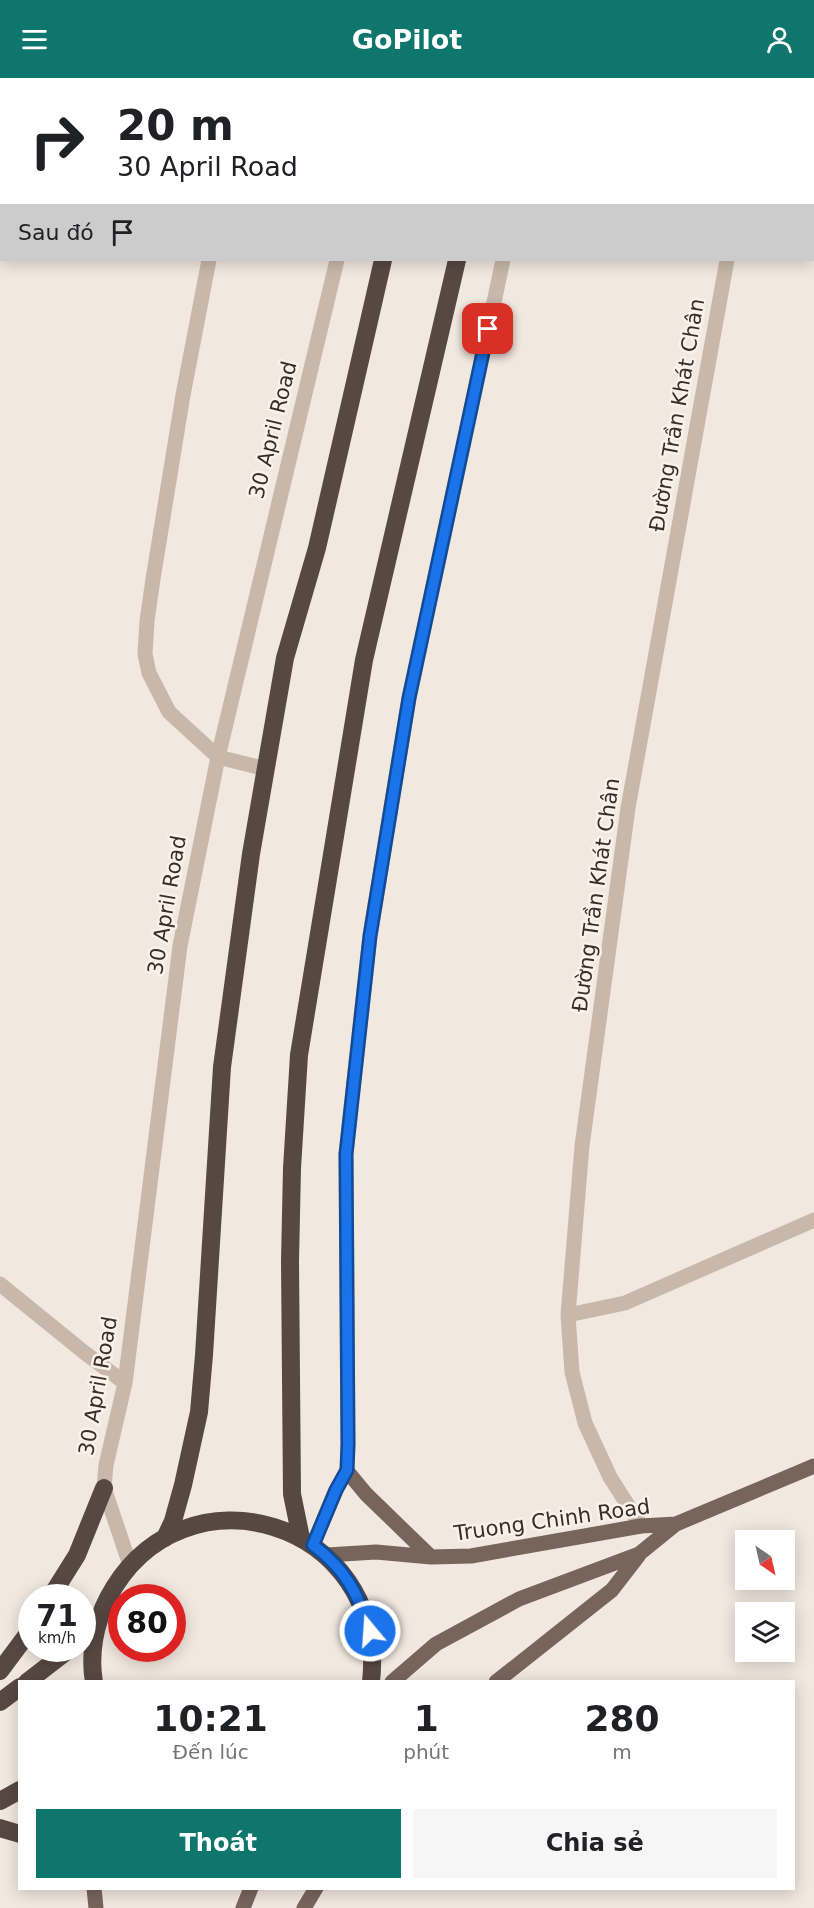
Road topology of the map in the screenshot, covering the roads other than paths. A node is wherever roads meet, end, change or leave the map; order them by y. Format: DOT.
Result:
graph roads {
  1 [pos="209,261"];
  2 [pos="337,261"];
  3 [pos="383,261"];
  4 [pos="457,261"];
  5 [pos="503,261"];
  6 [pos="727,261"];
  7 [pos="218,757"];
  8 [pos="266,769"];
  9 [pos="814,1220"];
  10 [pos="0,1284"];
  11 [pos="568,1315"];
  12 [pos="125,1383"];
  13 [pos="814,1466"];
  14 [pos="347,1470"];
  15 [pos="104,1488"];
  16 [pos="676,1524"];
  17 [pos="641,1526"];
  18 [pos="165,1538"];
  19 [pos="314,1546"];
  20 [pos="639,1554"];
  21 [pos="431,1557"];
  22 [pos="130,1565"];
  23 [pos="59,1584"];
  24 [pos="96,1621"];
  25 [pos="18,1647"];
  26 [pos="53,1662"];
  27 [pos="93,1662"];
  28 [pos="0,1671"];
  29 [pos="30,1680"];
  30 [pos="94,1680"];
  31 [pos="371,1680"];
  32 [pos="394,1680"];
  33 [pos="499,1680"];
  34 [pos="18,1688"];
  35 [pos="0,1702"];
  36 [pos="18,1791"];
  37 [pos="0,1801"];
  38 [pos="0,1828"];
  39 [pos="18,1833"];
  40 [pos="94,1890"];
  41 [pos="250,1890"];
  42 [pos="315,1890"];
  43 [pos="96,1908"];
  44 [pos="243,1908"];
  45 [pos="304,1908"];
  1 -- 7 [label="street"];
  2 -- 7 [label="street, 30 April Road"];
  3 -- 8 [label="highway"];
  4 -- 19 [label="highway"];
  5 -- 14 [label="street"];
  6 -- 11 [label="street, Đường Trần Khát Chân"];
  7 -- 8 [label="street"];
  7 -- 12 [label="street, 30 April Road"];
  8 -- 18 [label="highway"];
  9 -- 11 [label="street"];
  10 -- 12 [label="street"];
  11 -- 17 [label="street, Đường Trần Khát Chân"];
  12 -- 15 [label="street, 30 April Road"];
  13 -- 16 [label="main road, Truong Chinh Road"];
  14 -- 19 [label="street"];
  14 -- 21 [label="main road"];
  15 -- 22 [label="street, 30 April Road"];
  15 -- 23 [label="highway"];
  16 -- 17 [label="main road, Truong Chinh Road"];
  16 -- 20 [label="main road, Truong Chinh Road"];
  17 -- 21 [label="main road, Truong Chinh Road"];
  18 -- 19 [label="highway"];
  18 -- 22 [label="highway"];
  19 -- 21 [label="main road, Truong Chinh Road"];
  19 -- 31 [label="highway"];
  20 -- 32 [label="main road, Truong Chinh Road"];
  20 -- 33 [label="main road"];
  22 -- 24 [label="highway"];
  25 -- 28 [label="highway"];
  26 -- 29 [label="highway"];
  27 -- 30 [label="highway"];
  34 -- 35 [label="highway"];
  36 -- 37 [label="highway"];
  38 -- 39 [label="highway"];
  40 -- 43 [label="main road"];
  41 -- 44 [label="main road"];
  42 -- 45 [label="main road"];
}
